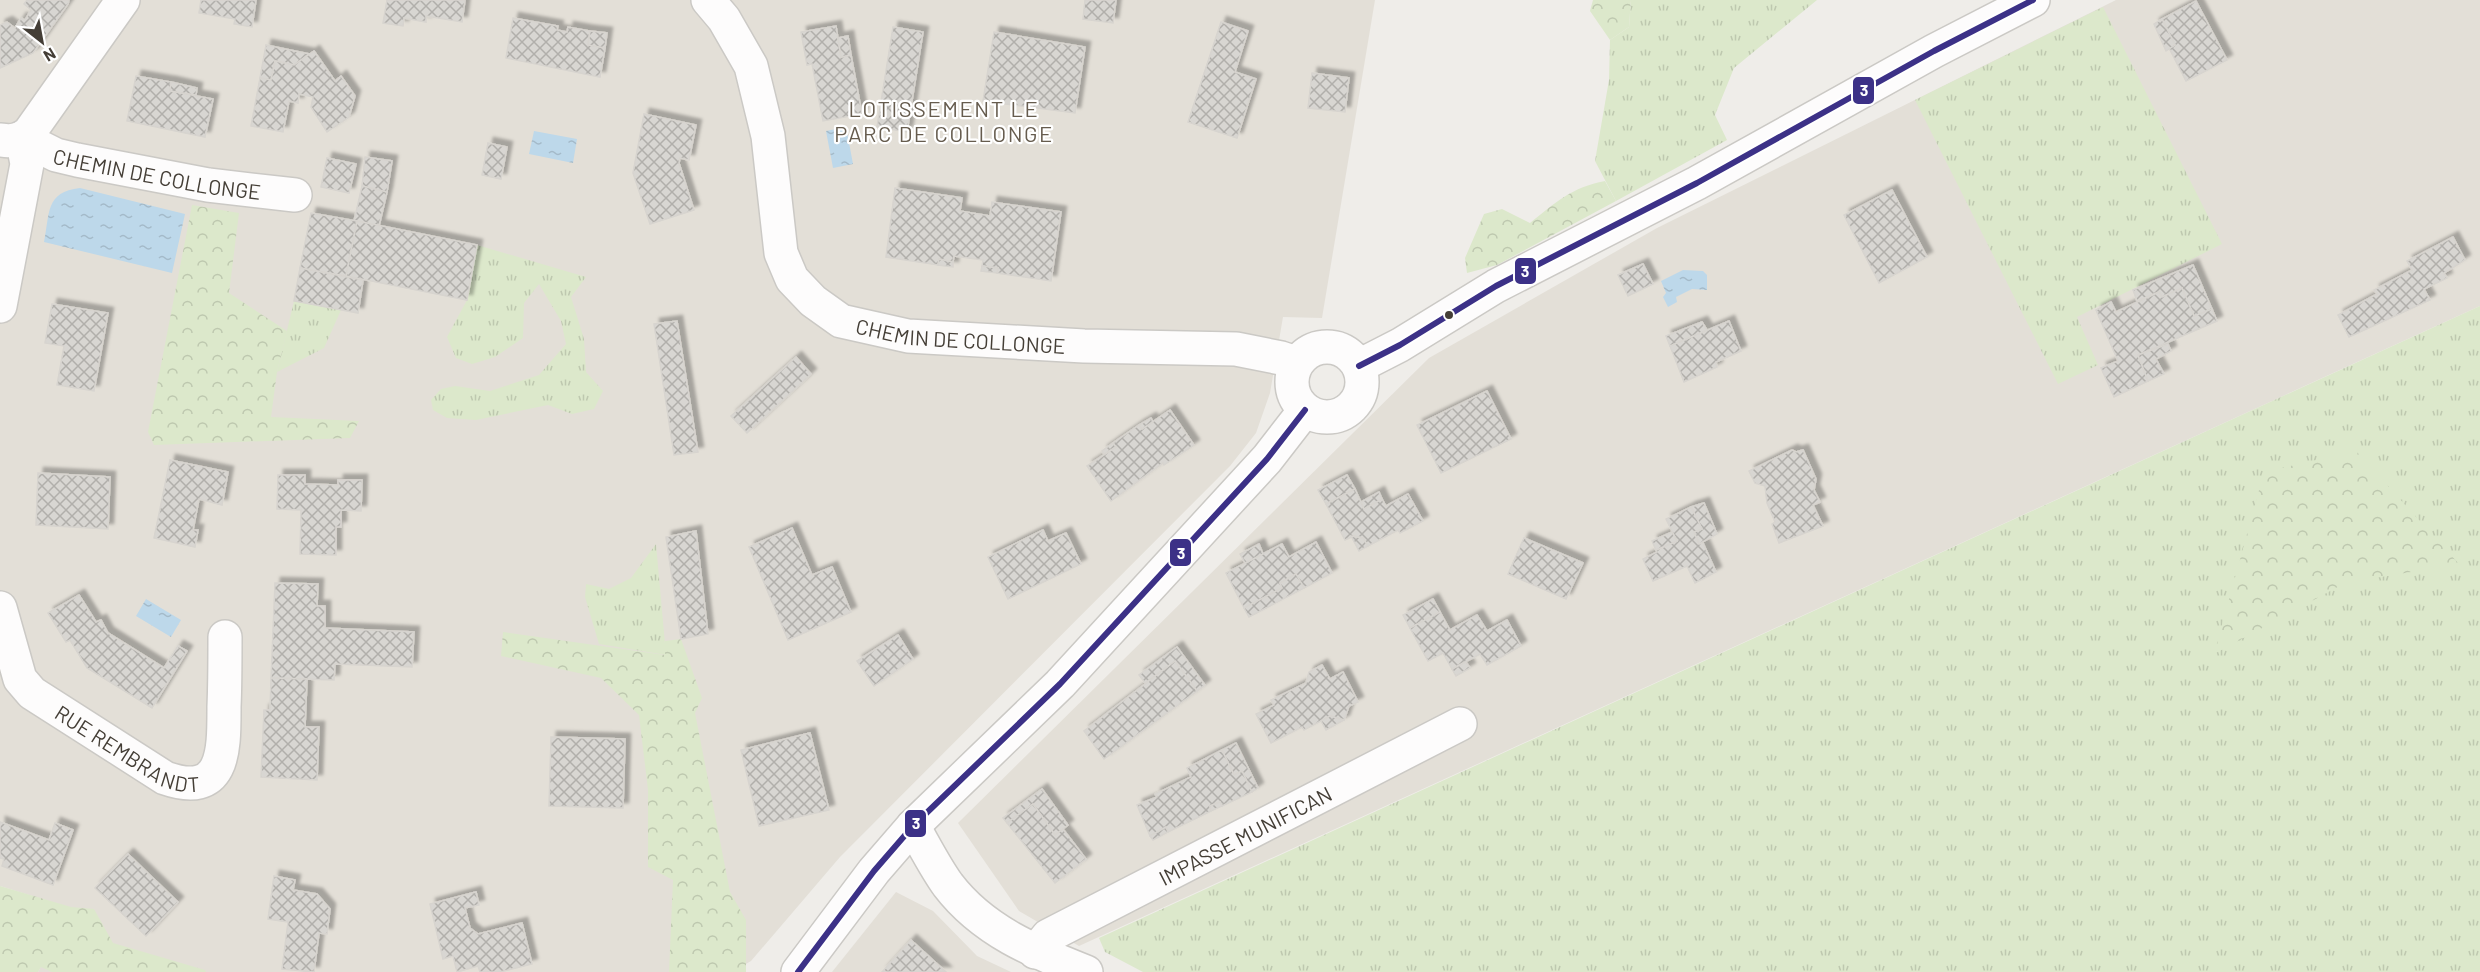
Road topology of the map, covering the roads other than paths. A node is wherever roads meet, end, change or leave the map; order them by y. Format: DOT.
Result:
graph roads {
  1 [pos="123,0"];
  2 [pos="708,0"];
  3 [pos="2033,0"];
  4 [pos="11,139"];
  5 [pos="295,195"];
  6 [pos="0,306"];
  7 [pos="1296,363"];
  8 [pos="1359,366"];
  9 [pos="1305,410"];
  10 [pos="0,608"];
  11 [pos="225,637"];
  12 [pos="10,676"];
  13 [pos="1460,724"];
  14 [pos="913,826"];
  15 [pos="1035,952"];
  16 [pos="798,972"];
  17 [pos="1086,972"];
  1 -- 4 [label="street, CHEMIN DE COLLONGE"];
  2 -- 7 [label="street, CHEMIN DE COLLONGE"];
  3 -- 8 [label="street"];
  4 -- 5 [label="street, CHEMIN DE COLLONGE"];
  4 -- 6 [label="street"];
  7 -- 8 [label="street"];
  7 -- 9 [label="street"];
  8 -- 9 [label="street"];
  9 -- 14 [label="street"];
  10 -- 12 [label="street, RUE REMBRANDT"];
  11 -- 12 [label="street, RUE REMBRANDT"];
  13 -- 15 [label="street, IMPASSE MUNIFICAN"];
  14 -- 15 [label="street"];
  14 -- 16 [label="street"];
  15 -- 17 [label="street"];
}
